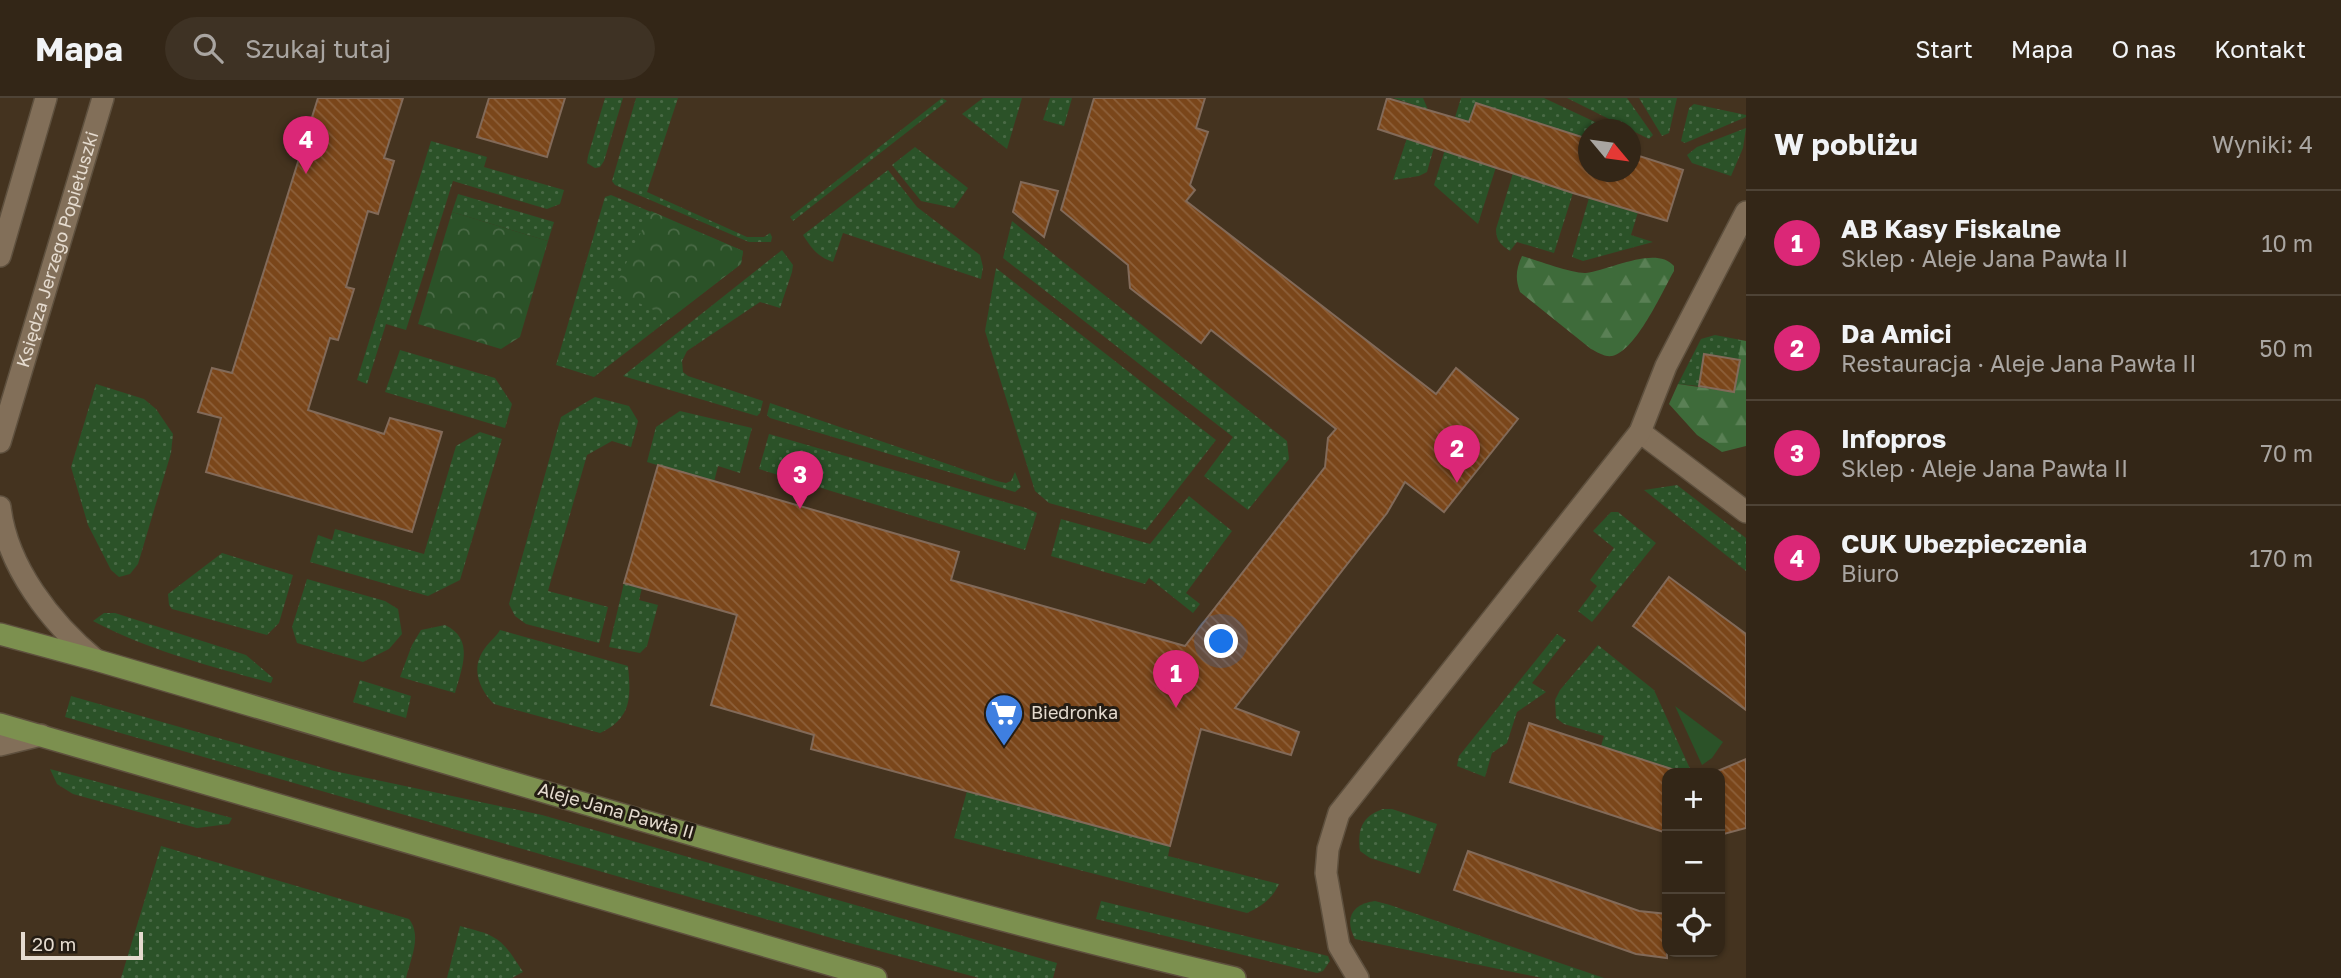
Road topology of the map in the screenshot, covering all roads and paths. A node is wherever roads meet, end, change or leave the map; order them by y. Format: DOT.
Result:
graph roads {
  1 [pos="46,98"];
  2 [pos="103,98"];
  3 [pos="1746,212"];
  4 [pos="0,256"];
  5 [pos="1640,432"];
  6 [pos="0,442"];
  7 [pos="0,507"];
  8 [pos="1746,512"];
  9 [pos="0,635"];
  10 [pos="96,660"];
  11 [pos="0,724"];
  12 [pos="41,735"];
  13 [pos="0,745"];
  14 [pos="876,978"];
  15 [pos="1235,978"];
  16 [pos="1358,978"];
  1 -- 4 [label="street"];
  2 -- 6 [label="street, Księdza Jerzego Popiełuszki"];
  3 -- 5 [label="street"];
  5 -- 8 [label="street"];
  5 -- 16 [label="street"];
  7 -- 10 [label="street"];
  9 -- 10 [label="main road, Aleje Jana Pawła II"];
  10 -- 15 [label="main road, Aleje Jana Pawła II"];
  11 -- 12 [label="main road"];
  12 -- 13 [label="street"];
  12 -- 14 [label="main road"];
}
